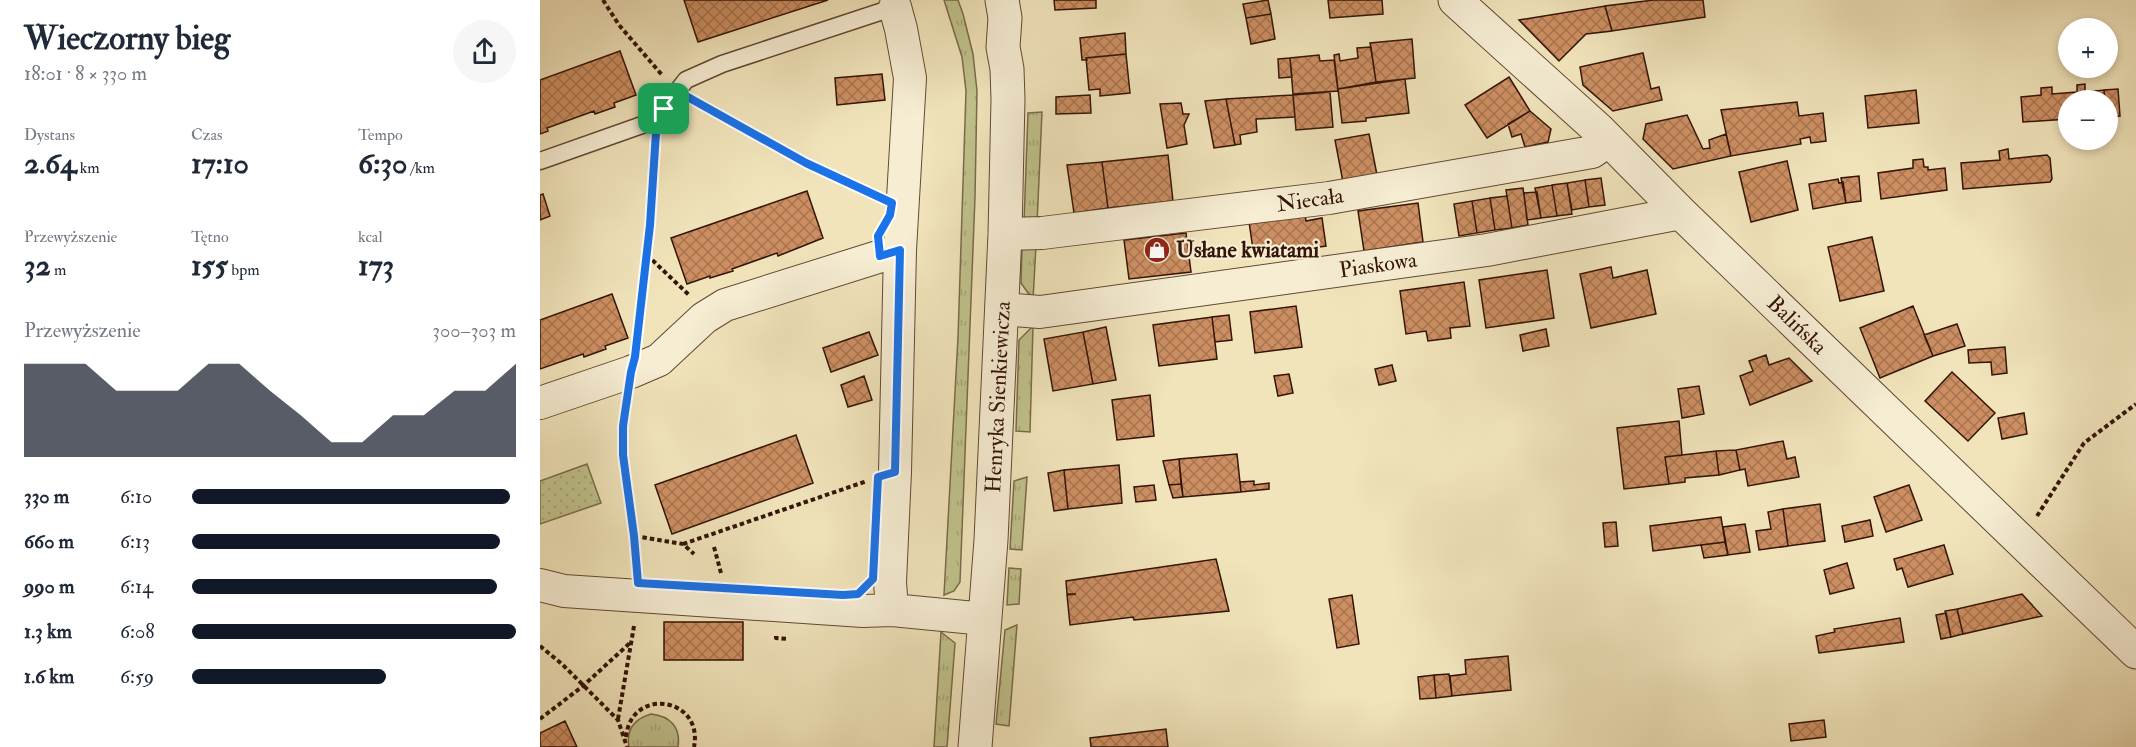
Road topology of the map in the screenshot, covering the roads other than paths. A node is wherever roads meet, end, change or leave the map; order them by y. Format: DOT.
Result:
graph roads {
  1 [pos="982,0"];
  2 [pos="1002,0"];
  3 [pos="1455,0"];
  4 [pos="895,7"];
  5 [pos="1003,47"];
  6 [pos="1609,140"];
  7 [pos="540,161"];
  8 [pos="1681,213"];
  9 [pos="1005,234"];
  10 [pos="900,250"];
  11 [pos="1002,309"];
  12 [pos="540,403"];
  13 [pos="540,585"];
  14 [pos="892,610"];
  15 [pos="985,620"];
  16 [pos="2136,652"];
  17 [pos="975,747"];
  1 -- 5 [label="street, Henryka Sienkiewicza"];
  2 -- 5 [label="street, Henryka Sienkiewicza"];
  3 -- 6 [label="street, Balińska"];
  4 -- 7 [label="lane"];
  4 -- 10 [label="street"];
  5 -- 9 [label="street, Henryka Sienkiewicza"];
  6 -- 8 [label="street, Balińska"];
  6 -- 9 [label="street, Niecała"];
  8 -- 11 [label="street, Piaskowa"];
  8 -- 16 [label="street, Balińska"];
  9 -- 11 [label="street, Henryka Sienkiewicza"];
  10 -- 12 [label="street"];
  10 -- 14 [label="street"];
  11 -- 15 [label="street, Henryka Sienkiewicza"];
  13 -- 14 [label="street"];
  14 -- 15 [label="street"];
  15 -- 17 [label="street, Henryka Sienkiewicza"];
}
